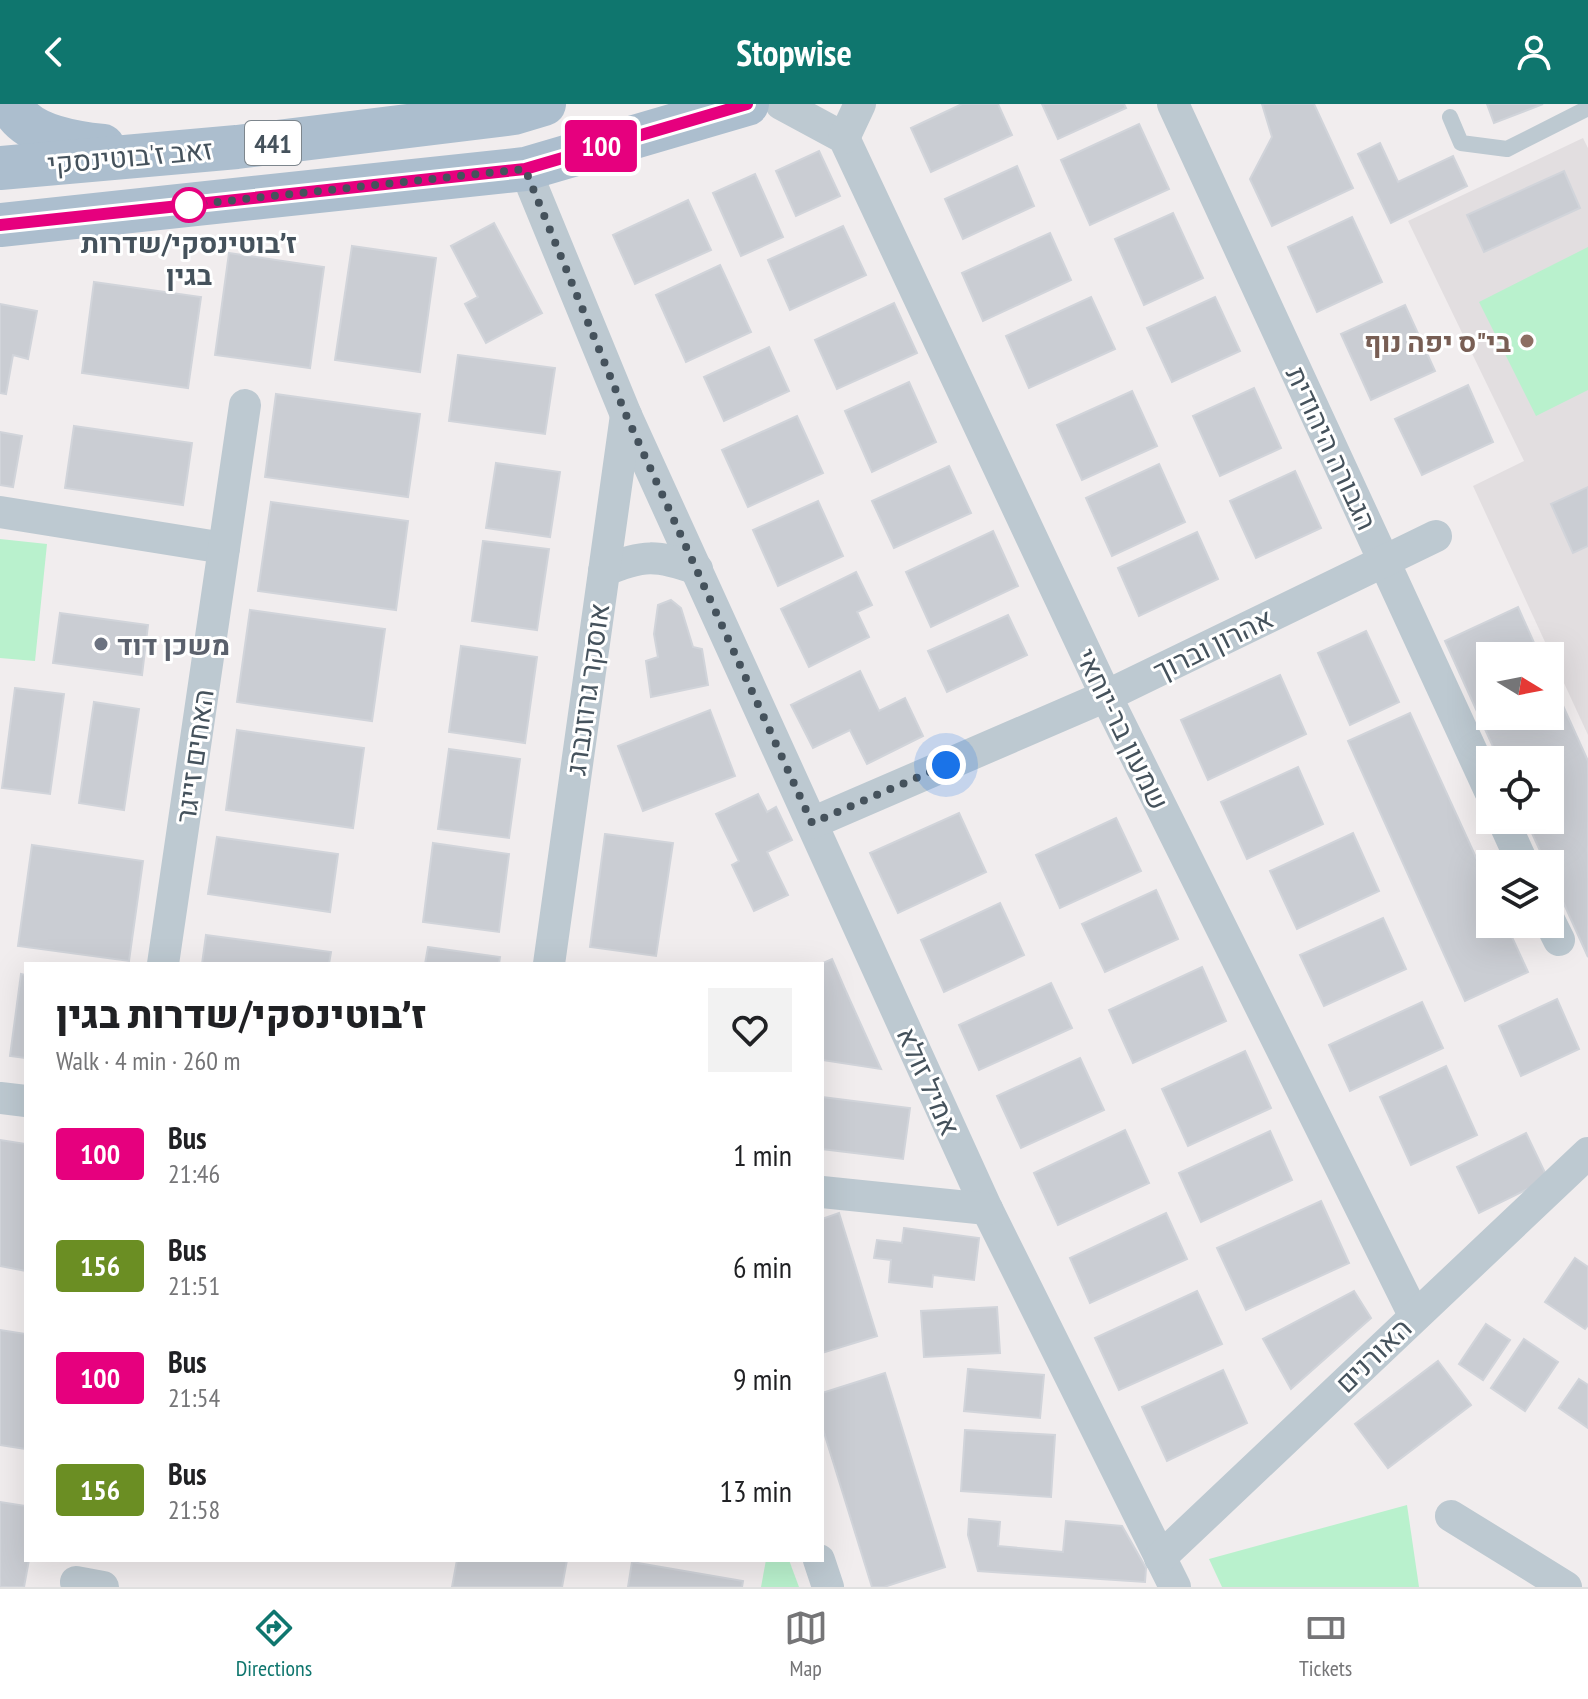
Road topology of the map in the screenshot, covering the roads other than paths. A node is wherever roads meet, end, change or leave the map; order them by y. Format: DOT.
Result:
graph roads {
  1 [pos="11,104"];
  2 [pos="544,104"];
  3 [pos="747,104"];
  4 [pos="781,104"];
  5 [pos="860,104"];
  6 [pos="1173,104"];
  7 [pos="1588,108"];
  8 [pos="1450,117"];
  9 [pos="844,138"];
  10 [pos="153,152"];
  11 [pos="0,168"];
  12 [pos="525,169"];
  13 [pos="0,225"];
  14 [pos="245,405"];
  15 [pos="626,415"];
  16 [pos="0,512"];
  17 [pos="1436,536"];
  18 [pos="224,548"];
  19 [pos="1384,561"];
  20 [pos="697,569"];
  21 [pos="604,571"];
  22 [pos="1106,696"];
  23 [pos="1476,761"];
  24 [pos="812,823"];
  25 [pos="163,962"];
  26 [pos="549,962"];
  27 [pos="0,1098"];
  28 [pos="24,1101"];
  29 [pos="1588,1153"];
  30 [pos="824,1192"];
  31 [pos="987,1209"];
  32 [pos="1414,1315"];
  33 [pos="1451,1516"];
  34 [pos="1160,1558"];
  35 [pos="820,1562"];
  36 [pos="828,1587"];
  37 [pos="1175,1587"];
  38 [pos="1566,1587"];
  1 -- 10 [label="main road"];
  2 -- 10 [label="main road, זאב ז'בוטינסקי / 441"];
  3 -- 12 [label="main road, זאב ז'בוטינסקי / 441"];
  4 -- 9 [label="street"];
  5 -- 9 [label="street"];
  6 -- 19 [label="street, הגבורה היהודית"];
  7 -- 8 [label="lane"];
  9 -- 22 [label="street, שמעון בר-יוחאי"];
  10 -- 11 [label="main road, זאב ז'בוטינסקי / 441"];
  12 -- 13 [label="main road, זאב ז'בוטינסקי / 441"];
  12 -- 15 [label="street, אמיל זולא"];
  14 -- 18 [label="street, האחים זייגר"];
  15 -- 20 [label="street, אמיל זולא"];
  15 -- 21 [label="street, אוסקר גרוזנברג"];
  16 -- 18 [label="street"];
  17 -- 19 [label="street, אהרון וברוך"];
  18 -- 25 [label="street, האחים זייגר"];
  19 -- 22 [label="street, אהרון וברוך"];
  19 -- 23 [label="street, הגבורה היהודית"];
  20 -- 21 [label="street"];
  20 -- 24 [label="street, אמיל זולא"];
  21 -- 26 [label="street, אוסקר גרוזנברג"];
  22 -- 24 [label="street, אהרון וברוך"];
  22 -- 32 [label="street, שמעון בר-יוחאי"];
  24 -- 31 [label="street, אמיל זולא"];
  27 -- 28 [label="street"];
  29 -- 32 [label="street, האורנים"];
  30 -- 31 [label="street"];
  31 -- 34 [label="street, אמיל זולא"];
  32 -- 34 [label="street, האורנים"];
  33 -- 38 [label="street"];
  34 -- 37 [label="street, אמיל זולא"];
  35 -- 36 [label="street"];
}
